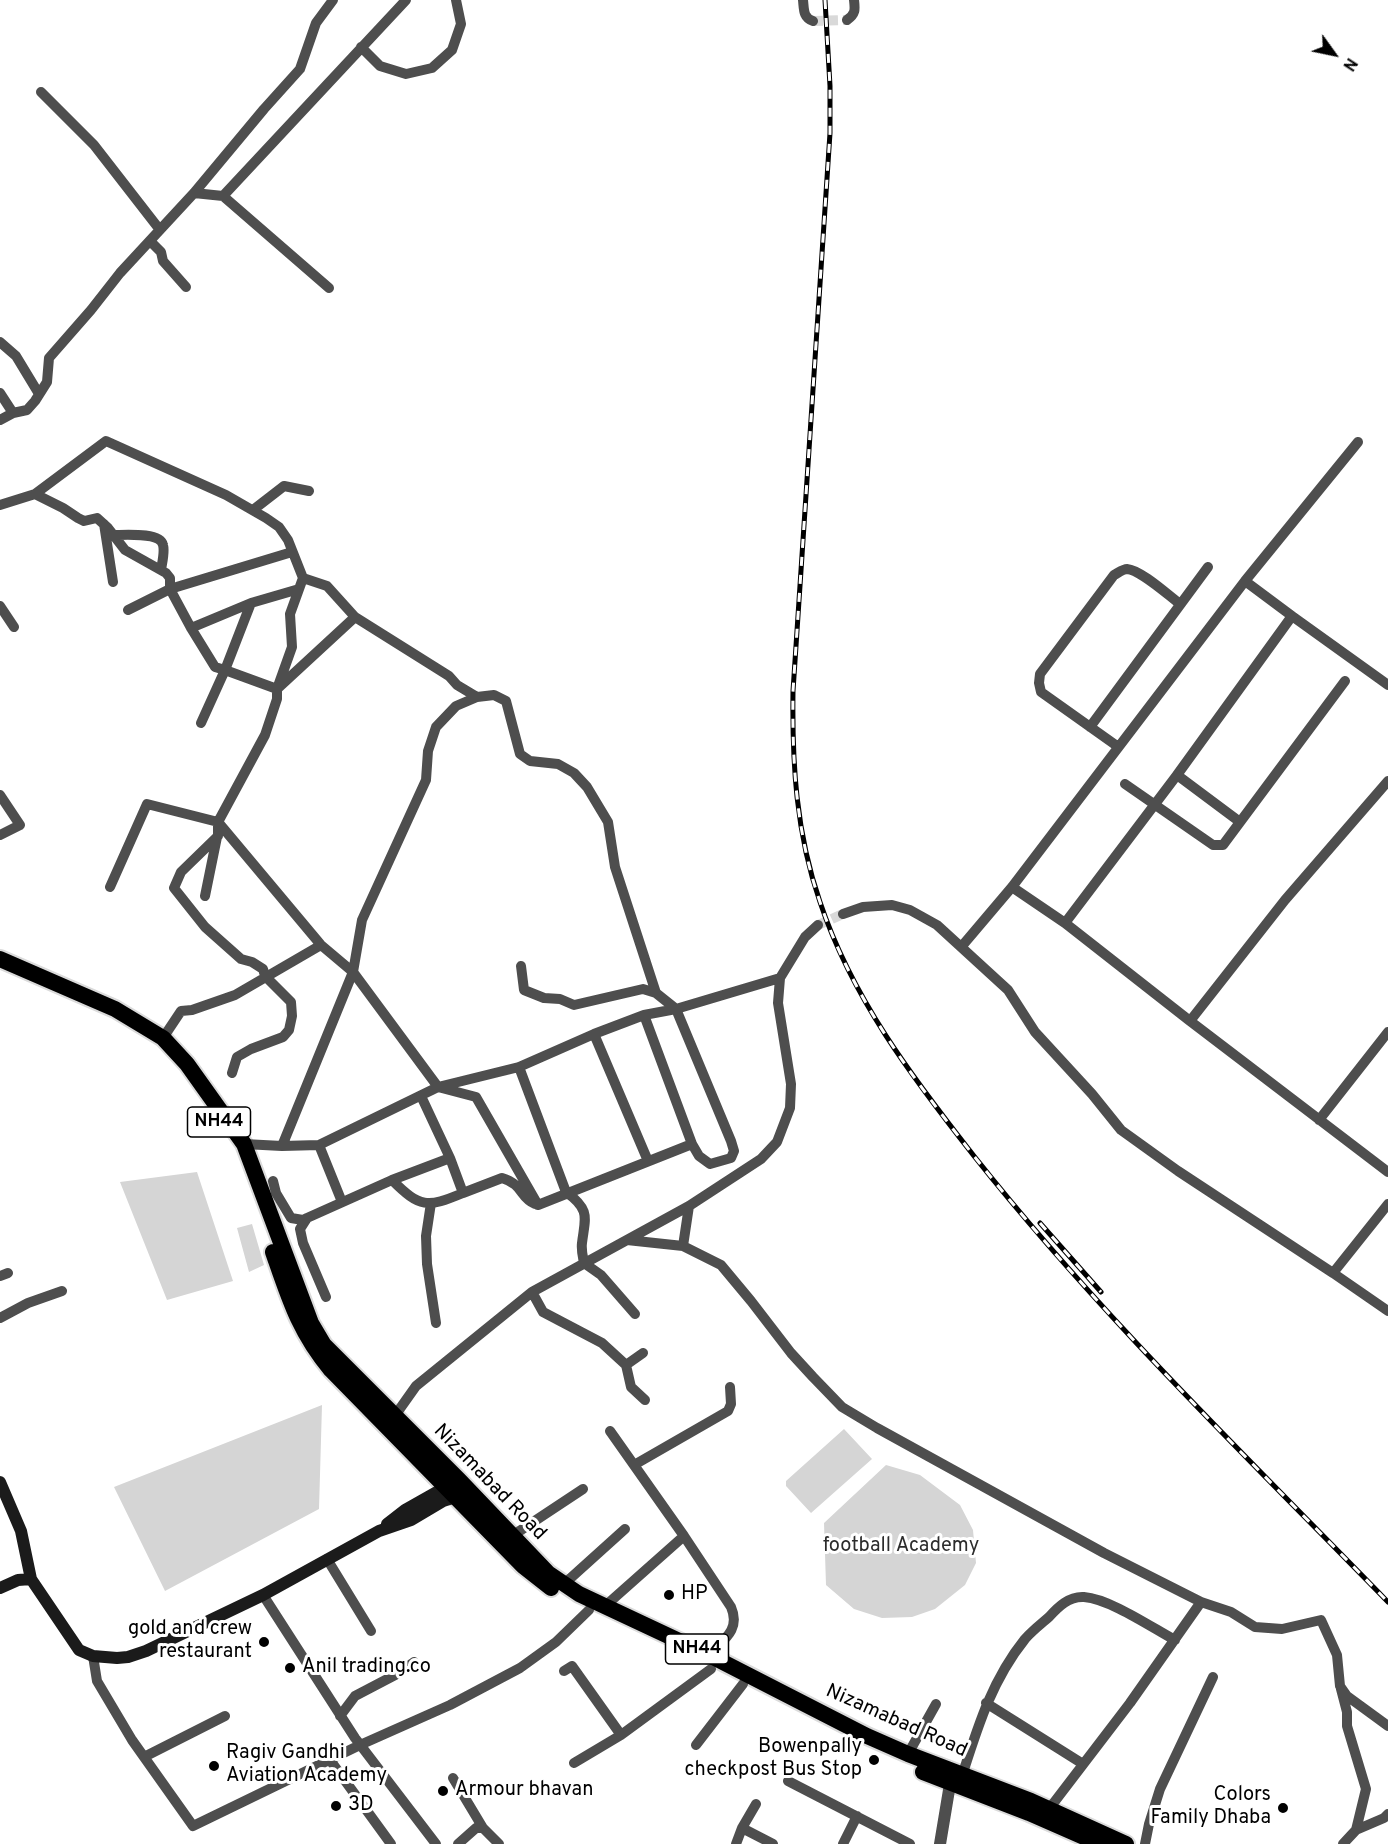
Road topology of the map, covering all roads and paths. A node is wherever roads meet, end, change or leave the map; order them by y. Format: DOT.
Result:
graph roads {
  1 [pos="333,0"];
  2 [pos="406,0"];
  3 [pos="456,0"];
  4 [pos="803,0"];
  5 [pos="854,0"];
  6 [pos="847,20"];
  7 [pos="813,21"];
  8 [pos="361,47"];
  9 [pos="41,92"];
  10 [pos="194,193"];
  11 [pos="223,196"];
  12 [pos="160,231"];
  13 [pos="150,240"];
  14 [pos="186,287"];
  15 [pos="329,288"];
  16 [pos="0,342"];
  17 [pos="0,393"];
  18 [pos="39,394"];
  19 [pos="14,413"];
  20 [pos="0,420"];
  21 [pos="1358,442"];
  22 [pos="309,491"];
  23 [pos="35,494"];
  24 [pos="0,505"];
  25 [pos="253,510"];
  26 [pos="104,523"];
  27 [pos="113,535"];
  28 [pos="292,552"];
  29 [pos="1208,567"];
  30 [pos="161,570"];
  31 [pos="303,578"];
  32 [pos="1245,581"];
  33 [pos="113,582"];
  34 [pos="170,589"];
  35 [pos="299,590"];
  36 [pos="251,603"];
  37 [pos="1180,604"];
  38 [pos="1,610"];
  39 [pos="128,610"];
  40 [pos="1292,616"];
  41 [pos="355,617"];
  42 [pos="14,627"];
  43 [pos="191,628"];
  44 [pos="225,670"];
  45 [pos="1345,681"];
  46 [pos="1388,685"];
  47 [pos="277,690"];
  48 [pos="477,697"];
  49 [pos="201,723"];
  50 [pos="1090,727"];
  51 [pos="1117,746"];
  52 [pos="1177,775"];
  53 [pos="1388,781"];
  54 [pos="1125,784"];
  55 [pos="0,795"];
  56 [pos="1155,804"];
  57 [pos="218,822"];
  58 [pos="1240,822"];
  59 [pos="0,835"];
  60 [pos="217,837"];
  61 [pos="110,887"];
  62 [pos="1012,888"];
  63 [pos="205,896"];
  64 [pos="843,914"];
  65 [pos="1065,923"];
  66 [pos="818,925"];
  67 [pos="321,945"];
  68 [pos="962,946"];
  69 [pos="0,958"];
  70 [pos="521,966"];
  71 [pos="0,969"];
  72 [pos="353,972"];
  73 [pos="265,976"];
  74 [pos="780,978"];
  75 [pos="656,993"];
  76 [pos="676,1009"];
  77 [pos="644,1015"];
  78 [pos="1190,1021"];
  79 [pos="1388,1032"];
  80 [pos="594,1034"];
  81 [pos="163,1038"];
  82 [pos="519,1066"];
  83 [pos="232,1073"];
  84 [pos="438,1087"];
  85 [pos="422,1096"];
  86 [pos="1319,1120"];
  87 [pos="244,1144"];
  88 [pos="692,1144"];
  89 [pos="319,1145"];
  90 [pos="282,1146"];
  91 [pos="450,1158"];
  92 [pos="648,1161"];
  93 [pos="1388,1173"];
  94 [pos="392,1180"];
  95 [pos="273,1181"];
  96 [pos="566,1192"];
  97 [pos="463,1193"];
  98 [pos="342,1202"];
  99 [pos="431,1203"];
  100 [pos="1388,1204"];
  101 [pos="538,1205"];
  102 [pos="688,1206"];
  103 [pos="307,1218"];
  104 [pos="627,1240"];
  105 [pos="683,1246"];
  106 [pos="584,1263"];
  107 [pos="1333,1272"];
  108 [pos="62,1291"];
  109 [pos="532,1292"];
  110 [pos="326,1297"];
  111 [pos="1388,1311"];
  112 [pos="636,1314"];
  113 [pos="0,1318"];
  114 [pos="436,1323"];
  115 [pos="643,1353"];
  116 [pos="626,1365"];
  117 [pos="730,1387"];
  118 [pos="645,1400"];
  119 [pos="394,1417"];
  120 [pos="610,1431"];
  121 [pos="634,1465"];
  122 [pos="0,1482"];
  123 [pos="454,1487"];
  124 [pos="583,1489"];
  125 [pos="625,1529"];
  126 [pos="512,1536"];
  127 [pos="684,1536"];
  128 [pos="327,1559"];
  129 [pos="29,1575"];
  130 [pos="564,1584"];
  131 [pos="0,1586"];
  132 [pos="263,1595"];
  133 [pos="1201,1602"];
  134 [pos="597,1609"];
  135 [pos="371,1631"];
  136 [pos="1175,1640"];
  137 [pos="93,1656"];
  138 [pos="414,1662"];
  139 [pos="710,1662"];
  140 [pos="564,1671"];
  141 [pos="1213,1677"];
  142 [pos="743,1684"];
  143 [pos="1340,1686"];
  144 [pos="986,1703"];
  145 [pos="936,1704"];
  146 [pos="225,1716"];
  147 [pos="340,1716"];
  148 [pos="1388,1726"];
  149 [pos="621,1735"];
  150 [pos="360,1745"];
  151 [pos="696,1745"];
  152 [pos="908,1754"];
  153 [pos="144,1757"];
  154 [pos="330,1760"];
  155 [pos="574,1763"];
  156 [pos="1083,1764"];
  157 [pos="453,1778"];
  158 [pos="956,1780"];
  159 [pos="788,1781"];
  160 [pos="756,1804"];
  161 [pos="1048,1809"];
  162 [pos="1388,1814"];
  163 [pos="857,1816"];
  164 [pos="483,1828"];
  165 [pos="742,1828"];
  166 [pos="1356,1830"];
  167 [pos="391,1844"];
  168 [pos="436,1844"];
  169 [pos="458,1844"];
  170 [pos="499,1844"];
  171 [pos="736,1844"];
  172 [pos="773,1844"];
  173 [pos="843,1844"];
  174 [pos="910,1844"];
  175 [pos="940,1844"];
  176 [pos="1100,1844"];
  177 [pos="1126,1844"];
  178 [pos="1145,1844"];
  179 [pos="1343,1844"];
  1 -- 10 [label="street"];
  2 -- 8 [label="street"];
  3 -- 8 [label="street"];
  4 -- 7 [label="street"];
  5 -- 6 [label="street"];
  8 -- 11 [label="street"];
  9 -- 12 [label="street"];
  10 -- 11 [label="street"];
  10 -- 12 [label="street"];
  11 -- 15 [label="street"];
  12 -- 13 [label="street"];
  13 -- 14 [label="street"];
  13 -- 18 [label="street"];
  16 -- 18 [label="street"];
  17 -- 19 [label="street"];
  18 -- 19 [label="street"];
  19 -- 20 [label="street"];
  21 -- 32 [label="street"];
  22 -- 25 [label="street"];
  23 -- 24 [label="street"];
  23 -- 25 [label="street"];
  23 -- 26 [label="street"];
  25 -- 28 [label="street"];
  26 -- 27 [label="street"];
  26 -- 33 [label="street"];
  27 -- 30 [label="street"];
  27 -- 30 [label="street"];
  28 -- 31 [label="street"];
  28 -- 34 [label="street"];
  29 -- 37 [label="street"];
  30 -- 34 [label="street"];
  31 -- 35 [label="street"];
  31 -- 41 [label="street"];
  32 -- 40 [label="street"];
  32 -- 51 [label="street"];
  34 -- 39 [label="street"];
  34 -- 43 [label="street"];
  35 -- 36 [label="street"];
  35 -- 47 [label="street"];
  36 -- 43 [label="street"];
  36 -- 44 [label="street"];
  37 -- 50 [label="street"];
  37 -- 50 [label="street"];
  38 -- 42 [label="street"];
  40 -- 46 [label="street"];
  40 -- 52 [label="street"];
  41 -- 47 [label="street"];
  41 -- 48 [label="street"];
  43 -- 44 [label="street"];
  44 -- 47 [label="street"];
  44 -- 49 [label="street"];
  45 -- 58 [label="street"];
  47 -- 57 [label="street"];
  48 -- 72 [label="street"];
  48 -- 75 [label="street"];
  50 -- 51 [label="street"];
  51 -- 62 [label="street"];
  52 -- 56 [label="street"];
  52 -- 58 [label="street"];
  53 -- 78 [label="street"];
  54 -- 56 [label="street"];
  55 -- 59 [label="street"];
  56 -- 58 [label="street"];
  56 -- 65 [label="street"];
  57 -- 60 [label="street"];
  57 -- 61 [label="street"];
  57 -- 67 [label="street"];
  60 -- 63 [label="street"];
  60 -- 73 [label="street"];
  62 -- 65 [label="street"];
  62 -- 68 [label="street"];
  64 -- 68 [label="street"];
  65 -- 78 [label="street"];
  66 -- 74 [label="street"];
  67 -- 72 [label="street"];
  67 -- 73 [label="street"];
  68 -- 107 [label="street"];
  69 -- 81 [label="highway, Nizamabad Road / NH44"];
  70 -- 75 [label="street"];
  71 -- 123 [label="highway, Nizamabad Road / NH44"];
  72 -- 84 [label="street"];
  72 -- 90 [label="street"];
  73 -- 81 [label="street"];
  73 -- 83 [label="street"];
  74 -- 76 [label="street"];
  74 -- 102 [label="street"];
  75 -- 76 [label="street"];
  76 -- 77 [label="street"];
  76 -- 88 [label="street"];
  77 -- 80 [label="street"];
  77 -- 88 [label="street"];
  78 -- 86 [label="street"];
  79 -- 86 [label="street"];
  80 -- 82 [label="street"];
  80 -- 92 [label="street"];
  81 -- 87 [label="highway, Nizamabad Road / NH44"];
  82 -- 84 [label="street"];
  82 -- 96 [label="street"];
  84 -- 85 [label="street"];
  84 -- 101 [label="street"];
  85 -- 89 [label="street"];
  85 -- 91 [label="street"];
  86 -- 93 [label="street"];
  87 -- 90 [label="street"];
  87 -- 119 [label="highway, Nizamabad Road / NH44"];
  88 -- 92 [label="street"];
  89 -- 90 [label="street"];
  89 -- 98 [label="street"];
  91 -- 94 [label="street"];
  91 -- 97 [label="street"];
  92 -- 96 [label="street"];
  94 -- 98 [label="street"];
  94 -- 99 [label="street"];
  95 -- 103 [label="street"];
  96 -- 101 [label="street"];
  96 -- 106 [label="street"];
  97 -- 99 [label="street"];
  97 -- 101 [label="street"];
  98 -- 103 [label="street"];
  99 -- 114 [label="street"];
  100 -- 107 [label="street"];
  102 -- 104 [label="street"];
  102 -- 105 [label="street"];
  103 -- 110 [label="street"];
  104 -- 105 [label="street"];
  104 -- 106 [label="street"];
  105 -- 133 [label="street"];
  106 -- 109 [label="street"];
  106 -- 112 [label="street"];
  107 -- 111 [label="street"];
  108 -- 113 [label="street"];
  109 -- 116 [label="street"];
  109 -- 119 [label="street"];
  115 -- 116 [label="street"];
  116 -- 118 [label="street"];
  117 -- 121 [label="street"];
  119 -- 123 [label="highway, Nizamabad Road / NH44"];
  120 -- 121 [label="street"];
  121 -- 127 [label="street"];
  122 -- 129 [label="main road"];
  123 -- 126 [label="highway, Nizamabad Road / NH44"];
  123 -- 128 [label="main road"];
  123 -- 134 [label="highway, Nizamabad Road / NH44"];
  124 -- 126 [label="street"];
  125 -- 130 [label="street"];
  126 -- 130 [label="highway, Nizamabad Road / NH44"];
  127 -- 134 [label="street"];
  127 -- 139 [label="street"];
  128 -- 132 [label="main road"];
  128 -- 135 [label="street"];
  129 -- 131 [label="main road"];
  129 -- 137 [label="main road"];
  130 -- 134 [label="highway, Nizamabad Road / NH44"];
  132 -- 137 [label="main road"];
  132 -- 147 [label="street"];
  133 -- 136 [label="street"];
  133 -- 143 [label="street"];
  134 -- 139 [label="highway, Nizamabad Road / NH44"];
  134 -- 150 [label="street"];
  136 -- 144 [label="street"];
  136 -- 156 [label="street"];
  137 -- 153 [label="street"];
  138 -- 147 [label="street"];
  139 -- 142 [label="highway, Nizamabad Road / NH44"];
  139 -- 149 [label="street"];
  139 -- 152 [label="highway, Nizamabad Road / NH44"];
  140 -- 149 [label="street"];
  141 -- 178 [label="street"];
  142 -- 151 [label="street"];
  142 -- 158 [label="highway, Nizamabad Road / NH44"];
  143 -- 148 [label="street"];
  143 -- 166 [label="street"];
  144 -- 156 [label="street"];
  144 -- 158 [label="street"];
  145 -- 152 [label="street"];
  146 -- 153 [label="street"];
  147 -- 150 [label="street"];
  149 -- 155 [label="street"];
  150 -- 154 [label="street"];
  150 -- 168 [label="street"];
  152 -- 158 [label="highway, Nizamabad Road / NH44"];
  153 -- 154 [label="street"];
  154 -- 167 [label="street"];
  156 -- 161 [label="street"];
  157 -- 164 [label="street"];
  158 -- 161 [label="highway, Nizamabad Road / NH44"];
  158 -- 175 [label="street"];
  158 -- 176 [label="highway, Nizamabad Road / NH44"];
  159 -- 163 [label="street"];
  160 -- 165 [label="street"];
  161 -- 177 [label="highway, Nizamabad Road / NH44"];
  162 -- 166 [label="street"];
  163 -- 173 [label="street"];
  163 -- 174 [label="street"];
  164 -- 169 [label="street"];
  164 -- 170 [label="street"];
  165 -- 171 [label="street"];
  165 -- 172 [label="street"];
  166 -- 179 [label="street"];
}
